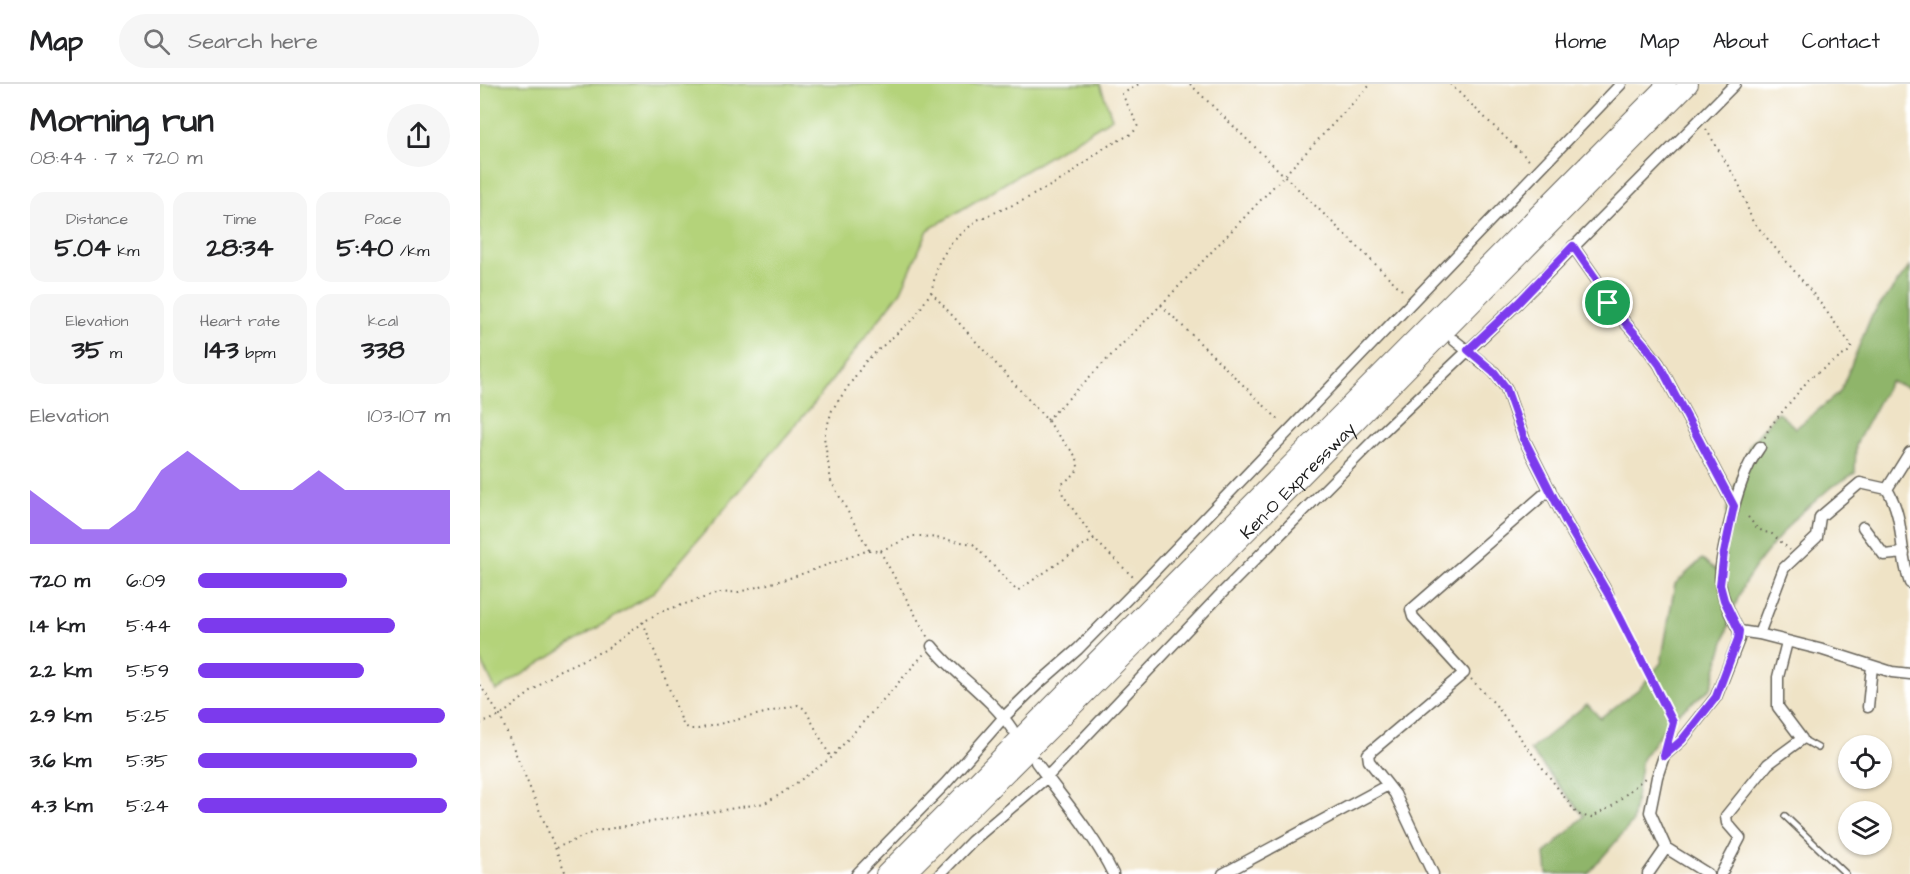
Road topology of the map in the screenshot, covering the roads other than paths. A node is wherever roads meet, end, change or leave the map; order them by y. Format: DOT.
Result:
graph roads {
  1 [pos="1621,84"];
  2 [pos="1667,84"];
  3 [pos="1689,84"];
  4 [pos="1735,84"];
  5 [pos="1573,246"];
  6 [pos="1454,340"];
  7 [pos="1468,350"];
  8 [pos="1760,447"];
  9 [pos="1910,452"];
  10 [pos="1550,489"];
  11 [pos="1887,489"];
  12 [pos="1734,506"];
  13 [pos="1863,527"];
  14 [pos="1906,529"];
  15 [pos="1904,553"];
  16 [pos="1910,583"];
  17 [pos="1608,594"];
  18 [pos="1739,631"];
  19 [pos="1760,634"];
  20 [pos="1787,642"];
  21 [pos="932,646"];
  22 [pos="1872,666"];
  23 [pos="1910,674"];
  24 [pos="1868,707"];
  25 [pos="1004,717"];
  26 [pos="1012,729"];
  27 [pos="1802,739"];
  28 [pos="1818,748"];
  29 [pos="1036,762"];
  30 [pos="1047,777"];
  31 [pos="1388,785"];
  32 [pos="1785,816"];
  33 [pos="1666,848"];
  34 [pos="1705,873"];
  35 [pos="857,874"];
  36 [pos="885,874"];
  37 [pos="907,874"];
  38 [pos="940,874"];
  39 [pos="1113,874"];
  40 [pos="1223,874"];
  41 [pos="1433,874"];
  42 [pos="1648,874"];
  43 [pos="1720,874"];
  44 [pos="1846,874"];
  1 -- 25 [label="street"];
  2 -- 36 [label="highway, Ken-O Expressway"];
  3 -- 37 [label="highway, Ken-O Expressway"];
  4 -- 5 [label="street"];
  5 -- 7 [label="street"];
  5 -- 12 [label="street"];
  6 -- 7 [label="street"];
  7 -- 10 [label="street"];
  7 -- 30 [label="street"];
  8 -- 12 [label="street"];
  9 -- 11 [label="street"];
  10 -- 17 [label="street"];
  10 -- 31 [label="street"];
  11 -- 14 [label="street"];
  11 -- 19 [label="street"];
  12 -- 18 [label="street"];
  13 -- 15 [label="street"];
  14 -- 15 [label="street"];
  15 -- 16 [label="street"];
  18 -- 19 [label="street"];
  18 -- 33 [label="street"];
  19 -- 20 [label="street"];
  20 -- 22 [label="street"];
  20 -- 27 [label="street"];
  21 -- 25 [label="street"];
  22 -- 23 [label="street"];
  22 -- 24 [label="street"];
  25 -- 26 [label="street"];
  25 -- 35 [label="street"];
  27 -- 28 [label="lane"];
  27 -- 43 [label="street"];
  29 -- 30 [label="street"];
  30 -- 38 [label="street"];
  30 -- 39 [label="street"];
  31 -- 40 [label="street"];
  31 -- 41 [label="street"];
  32 -- 44 [label="lane"];
  33 -- 34 [label="street"];
  33 -- 42 [label="street"];
}
